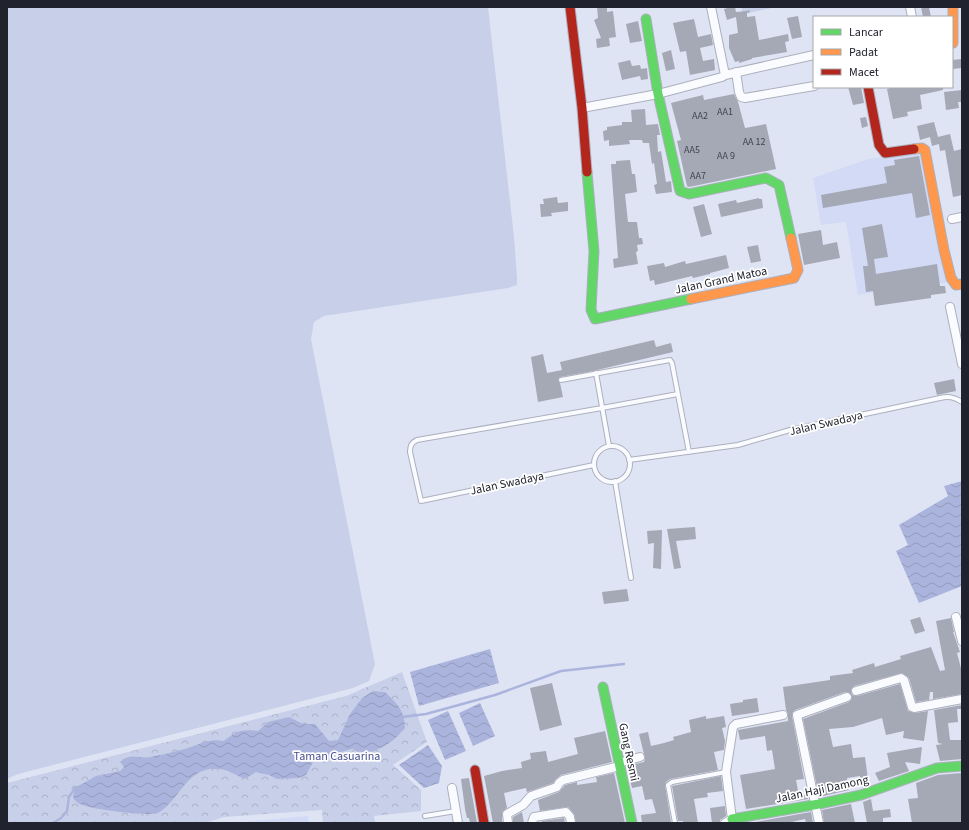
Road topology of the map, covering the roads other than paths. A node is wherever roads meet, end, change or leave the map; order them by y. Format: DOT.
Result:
graph roads {
  1 [pos="570,7"];
  2 [pos="711,7"];
  3 [pos="953,7"];
  4 [pos="646,19"];
  5 [pos="956,43"];
  6 [pos="813,55"];
  7 [pos="736,72"];
  8 [pos="725,75"];
  9 [pos="813,86"];
  10 [pos="868,88"];
  11 [pos="658,94"];
  12 [pos="582,108"];
  13 [pos="962,217"];
  14 [pos="952,219"];
  15 [pos="962,284"];
  16 [pos="950,307"];
  17 [pos="962,364"];
  18 [pos="596,373"];
  19 [pos="561,380"];
  20 [pos="678,394"];
  21 [pos="962,402"];
  22 [pos="602,408"];
  23 [pos="609,446"];
  24 [pos="689,452"];
  25 [pos="629,460"];
  26 [pos="594,465"];
  27 [pos="615,482"];
  28 [pos="631,578"];
  29 [pos="956,617"];
  30 [pos="962,641"];
  31 [pos="603,686"];
  32 [pos="856,691"];
  33 [pos="847,697"];
  34 [pos="962,699"];
  35 [pos="783,715"];
  36 [pos="640,757"];
  37 [pos="619,764"];
  38 [pos="962,766"];
  39 [pos="475,770"];
  40 [pos="726,772"];
  41 [pos="452,788"];
  42 [pos="814,804"];
  43 [pos="456,811"];
  44 [pos="424,816"];
  45 [pos="726,822"];
  46 [pos="458,823"];
  47 [pos="484,823"];
  48 [pos="508,823"];
  49 [pos="532,823"];
  50 [pos="571,823"];
  51 [pos="632,823"];
  52 [pos="675,823"];
  53 [pos="819,823"];
  1 -- 12 [label="street, Jalan Grand Matoa"];
  2 -- 8 [label="street"];
  3 -- 5 [label="street"];
  4 -- 11 [label="street, Jalan Grand Matoa"];
  6 -- 7 [label="street"];
  7 -- 8 [label="street"];
  7 -- 9 [label="street"];
  8 -- 11 [label="street"];
  10 -- 15 [label="street"];
  11 -- 12 [label="street"];
  11 -- 12 [label="street, Jalan Grand Matoa"];
  13 -- 14 [label="street"];
  16 -- 17 [label="street"];
  18 -- 19 [label="lane"];
  18 -- 20 [label="lane"];
  18 -- 22 [label="lane"];
  20 -- 22 [label="lane"];
  20 -- 24 [label="lane"];
  21 -- 24 [label="lane, Jalan Swadaya"];
  22 -- 23 [label="lane"];
  22 -- 26 [label="lane, Jalan Swadaya"];
  23 -- 25 [label="lane"];
  23 -- 26 [label="lane"];
  24 -- 25 [label="lane, Jalan Swadaya"];
  25 -- 27 [label="lane"];
  26 -- 27 [label="lane"];
  27 -- 28 [label="lane"];
  29 -- 30 [label="street"];
  31 -- 37 [label="street, Gang Resmi"];
  32 -- 34 [label="street"];
  33 -- 42 [label="street"];
  35 -- 40 [label="street"];
  36 -- 37 [label="street"];
  37 -- 48 [label="street"];
  37 -- 51 [label="street, Gang Resmi"];
  38 -- 42 [label="street, Jalan Haji Damong"];
  39 -- 47 [label="street"];
  40 -- 45 [label="street"];
  40 -- 52 [label="lane"];
  41 -- 43 [label="street"];
  42 -- 45 [label="street, Jalan Haji Damong"];
  42 -- 53 [label="street"];
  43 -- 44 [label="lane"];
  43 -- 46 [label="street"];
  49 -- 50 [label="street"];
}
